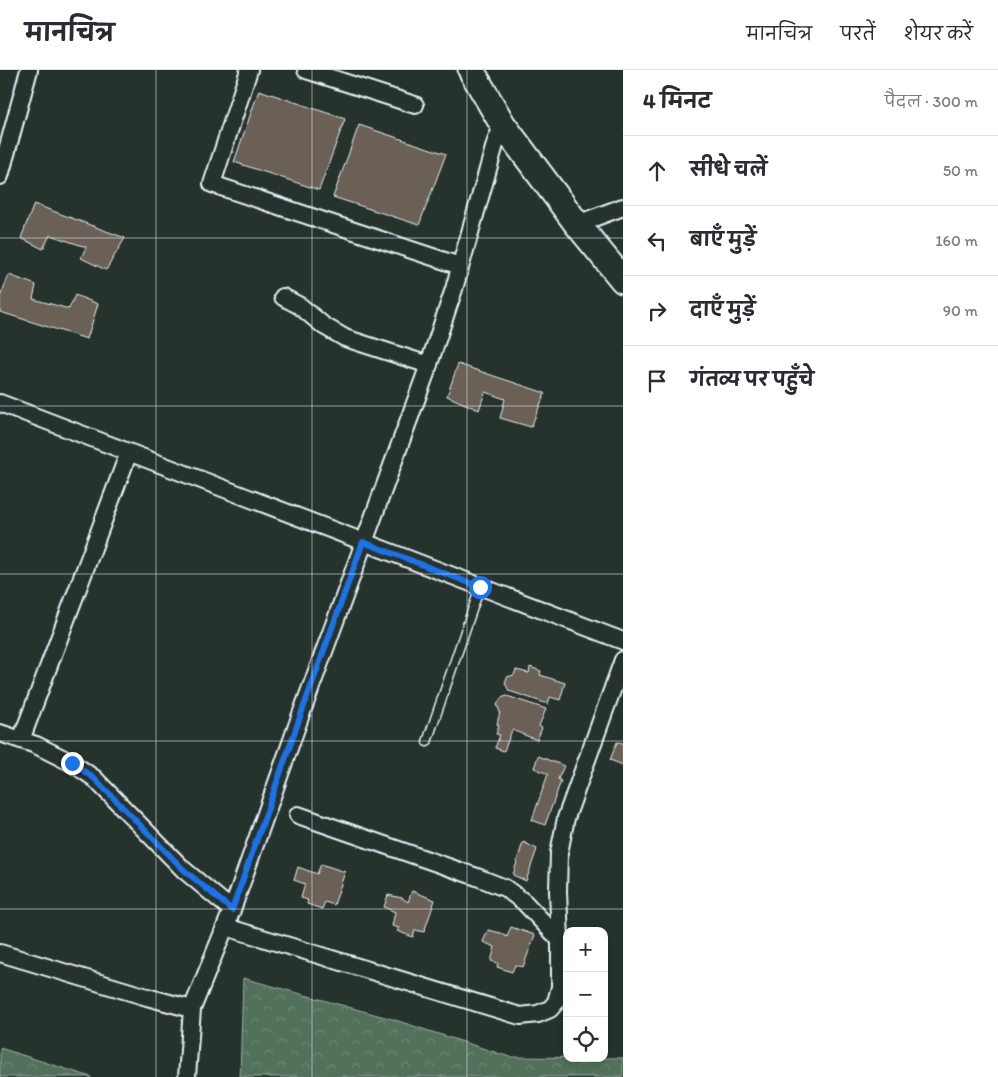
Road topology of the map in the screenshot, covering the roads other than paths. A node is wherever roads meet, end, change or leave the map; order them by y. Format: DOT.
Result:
graph roads {
  1 [pos="29,70"];
  2 [pos="249,70"];
  3 [pos="306,70"];
  4 [pos="471,70"];
  5 [pos="415,105"];
  6 [pos="503,125"];
  7 [pos="0,176"];
  8 [pos="623,207"];
  9 [pos="577,224"];
  10 [pos="460,266"];
  11 [pos="623,280"];
  12 [pos="283,297"];
  13 [pos="429,365"];
  14 [pos="0,403"];
  15 [pos="129,452"];
  16 [pos="363,542"];
  17 [pos="480,587"];
  18 [pos="623,641"];
  19 [pos="623,660"];
  20 [pos="0,733"];
  21 [pos="21,740"];
  22 [pos="427,742"];
  23 [pos="298,814"];
  24 [pos="232,910"];
  25 [pos="226,927"];
  26 [pos="560,940"];
  27 [pos="0,953"];
  28 [pos="192,1009"];
  29 [pos="187,1077"];
  1 -- 7 [label="street"];
  2 -- 10 [label="street"];
  3 -- 5 [label="street"];
  4 -- 6 [label="main road"];
  6 -- 9 [label="main road"];
  6 -- 10 [label="street"];
  8 -- 9 [label="street"];
  9 -- 11 [label="main road"];
  10 -- 13 [label="street"];
  12 -- 13 [label="street"];
  13 -- 16 [label="street"];
  14 -- 15 [label="street"];
  15 -- 16 [label="street"];
  15 -- 21 [label="street"];
  16 -- 17 [label="street"];
  16 -- 24 [label="street"];
  17 -- 18 [label="street"];
  17 -- 22 [label="lane"];
  19 -- 26 [label="street"];
  20 -- 21 [label="street"];
  21 -- 24 [label="street"];
  23 -- 26 [label="street"];
  24 -- 25 [label="street"];
  25 -- 26 [label="street"];
  25 -- 28 [label="street"];
  27 -- 28 [label="street"];
  28 -- 29 [label="street"];
}
